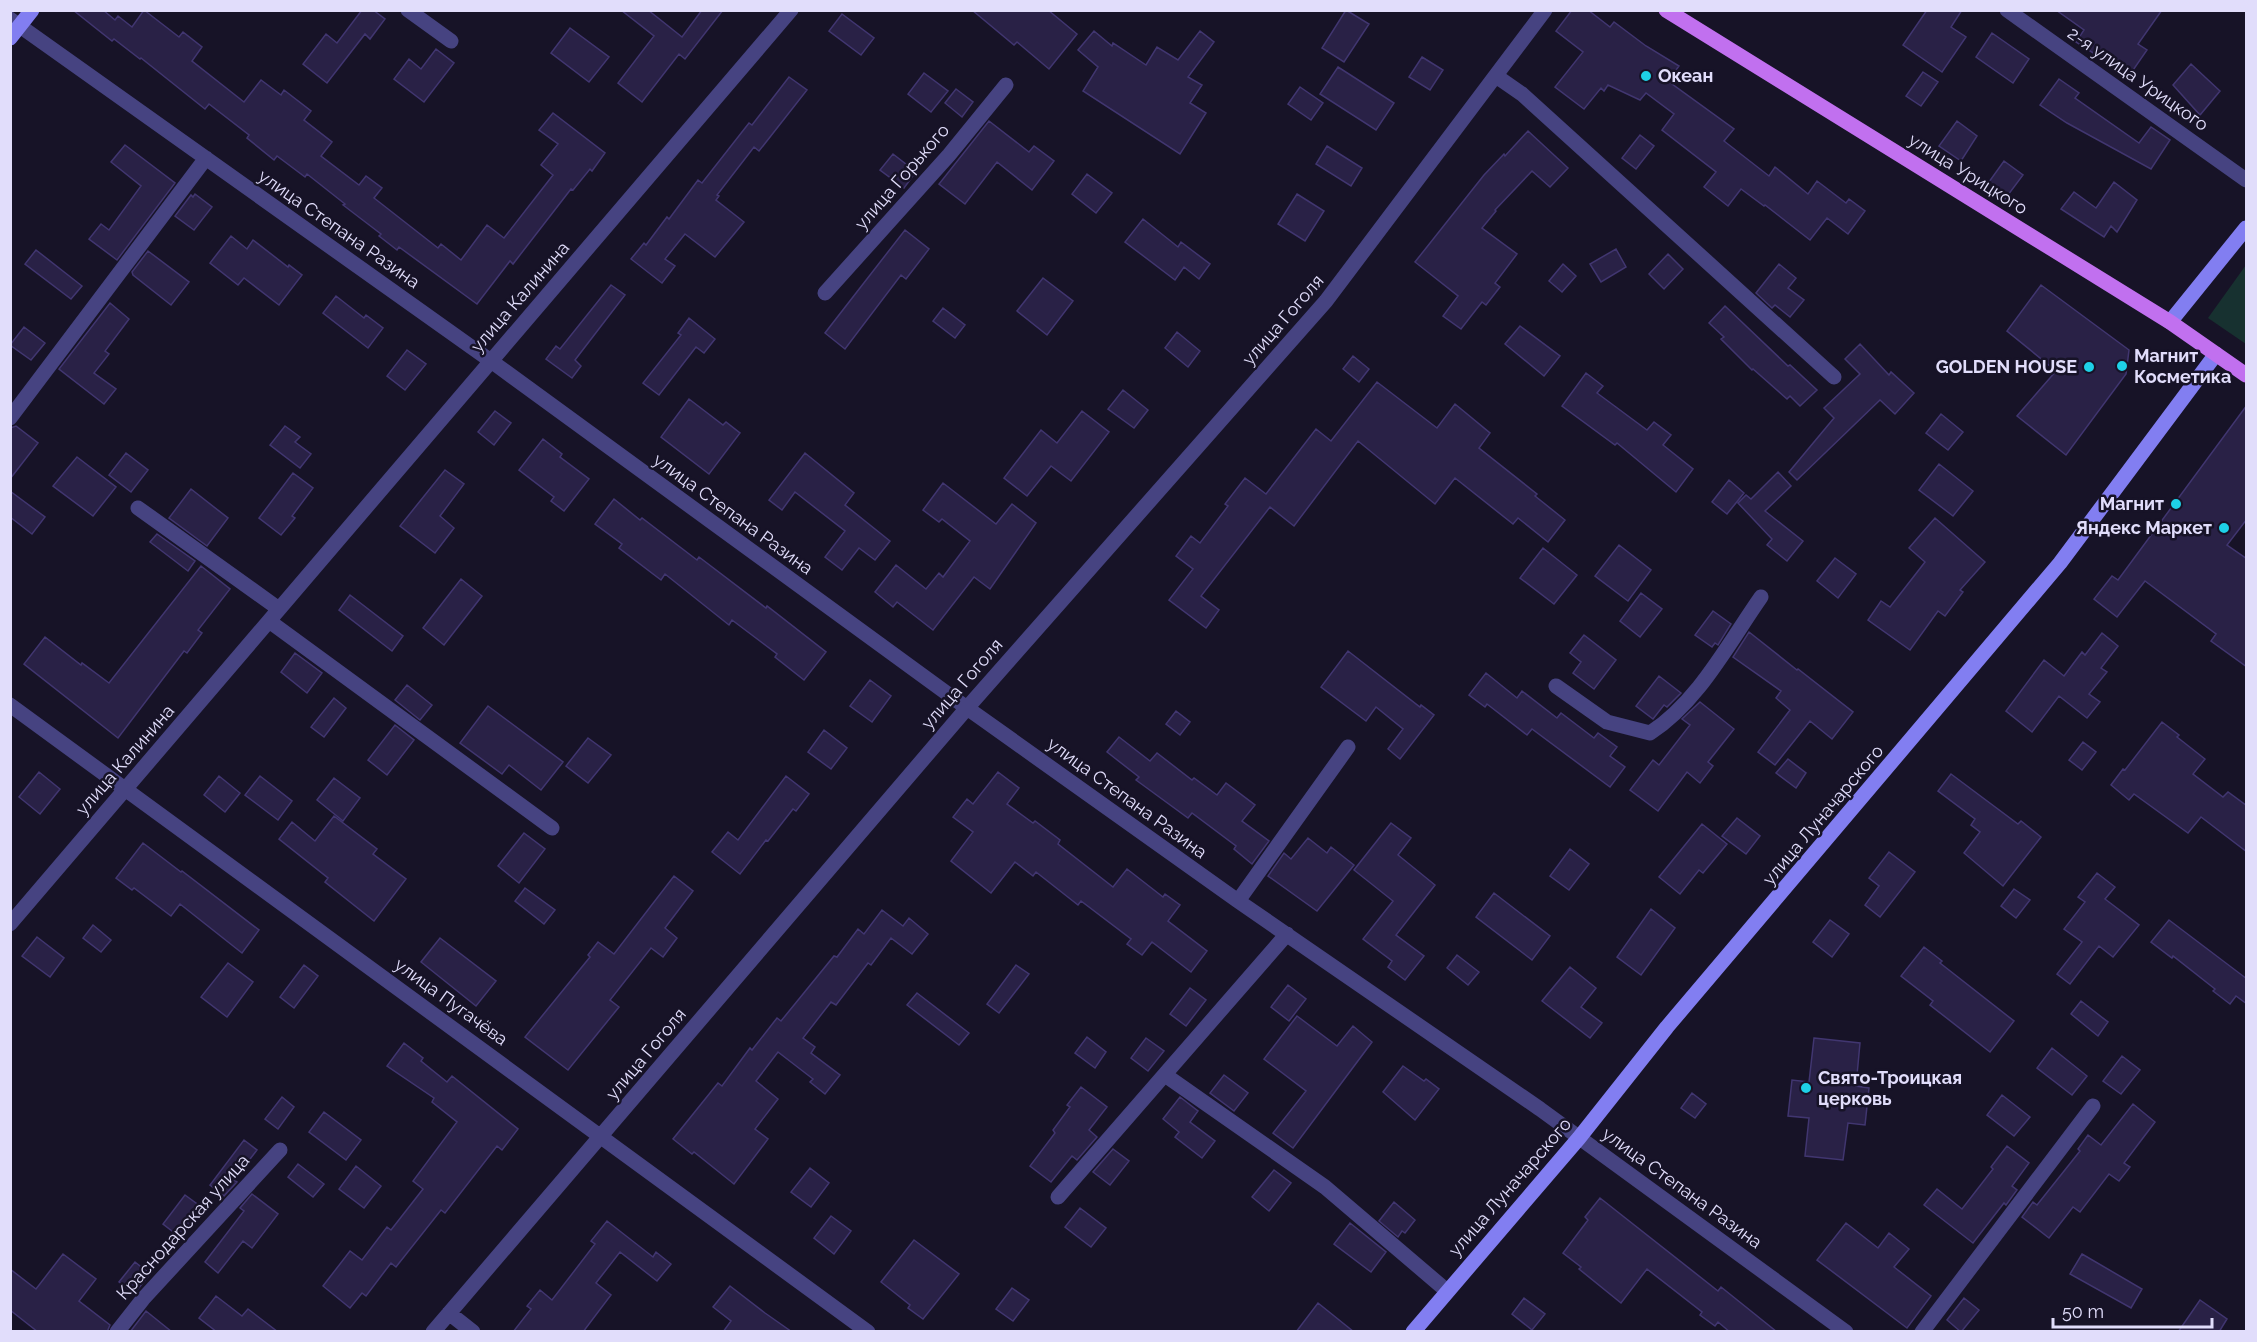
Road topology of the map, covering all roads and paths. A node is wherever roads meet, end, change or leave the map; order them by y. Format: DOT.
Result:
graph roads {
  1 [pos="32,10"];
  2 [pos="408,10"];
  3 [pos="791,10"];
  4 [pos="1545,10"];
  5 [pos="1666,10"];
  6 [pos="2007,10"];
  7 [pos="14,27"];
  8 [pos="451,41"];
  9 [pos="1496,75"];
  10 [pos="1006,85"];
  11 [pos="206,158"];
  12 [pos="2247,180"];
  13 [pos="2247,228"];
  14 [pos="825,293"];
  15 [pos="2170,322"];
  16 [pos="2216,354"];
  17 [pos="491,361"];
  18 [pos="2247,375"];
  19 [pos="1834,377"];
  20 [pos="10,418"];
  21 [pos="138,508"];
  22 [pos="1761,597"];
  23 [pos="274,615"];
  24 [pos="1556,686"];
  25 [pos="10,705"];
  26 [pos="967,708"];
  27 [pos="1348,747"];
  28 [pos="125,790"];
  29 [pos="552,828"];
  30 [pos="1238,901"];
  31 [pos="10,924"];
  32 [pos="1287,934"];
  33 [pos="1165,1075"];
  34 [pos="2093,1106"];
  35 [pos="602,1136"];
  36 [pos="1579,1138"];
  37 [pos="279,1150"];
  38 [pos="1058,1197"];
  39 [pos="1447,1291"];
  40 [pos="449,1313"];
  41 [pos="117,1332"];
  42 [pos="433,1332"];
  43 [pos="473,1332"];
  44 [pos="868,1332"];
  45 [pos="1413,1332"];
  46 [pos="1846,1332"];
  47 [pos="1922,1332"];
  1 -- 7 [label="main road"];
  2 -- 8 [label="street"];
  3 -- 17 [label="street, улица Калинина"];
  4 -- 9 [label="street, улица Гоголя"];
  5 -- 15 [label="main road, улица Урицкого"];
  6 -- 12 [label="street, 2-я улица Урицкого"];
  7 -- 11 [label="street, улица Степана Разина"];
  9 -- 19 [label="street"];
  9 -- 26 [label="street, улица Гоголя"];
  10 -- 14 [label="street, улица Горького"];
  11 -- 17 [label="street, улица Степана Разина"];
  11 -- 20 [label="street"];
  13 -- 15 [label="main road"];
  15 -- 16 [label="main road, улица Урицкого"];
  16 -- 18 [label="main road, улица Урицкого"];
  16 -- 36 [label="main road, улица Луначарского"];
  17 -- 23 [label="street, улица Калинина"];
  17 -- 26 [label="street, улица Степана Разина"];
  21 -- 23 [label="street"];
  22 -- 24 [label="street"];
  23 -- 28 [label="street, улица Калинина"];
  23 -- 29 [label="street"];
  25 -- 28 [label="street, улица Пугачёва"];
  26 -- 30 [label="street, улица Степана Разина"];
  26 -- 35 [label="street, улица Гоголя"];
  27 -- 30 [label="street"];
  28 -- 31 [label="street, улица Калинина"];
  28 -- 35 [label="street, улица Пугачёва"];
  30 -- 32 [label="street, улица Степана Разина"];
  32 -- 33 [label="street"];
  32 -- 36 [label="street, улица Степана Разина"];
  33 -- 38 [label="street"];
  33 -- 39 [label="street"];
  34 -- 47 [label="street"];
  35 -- 40 [label="street, улица Гоголя"];
  35 -- 44 [label="street, улица Пугачёва"];
  36 -- 39 [label="main road, улица Луначарского"];
  36 -- 46 [label="street, улица Степана Разина"];
  37 -- 41 [label="street, Краснодарская улица"];
  39 -- 45 [label="main road, улица Луначарского"];
  40 -- 42 [label="street, улица Гоголя"];
  40 -- 43 [label="street"];
}
